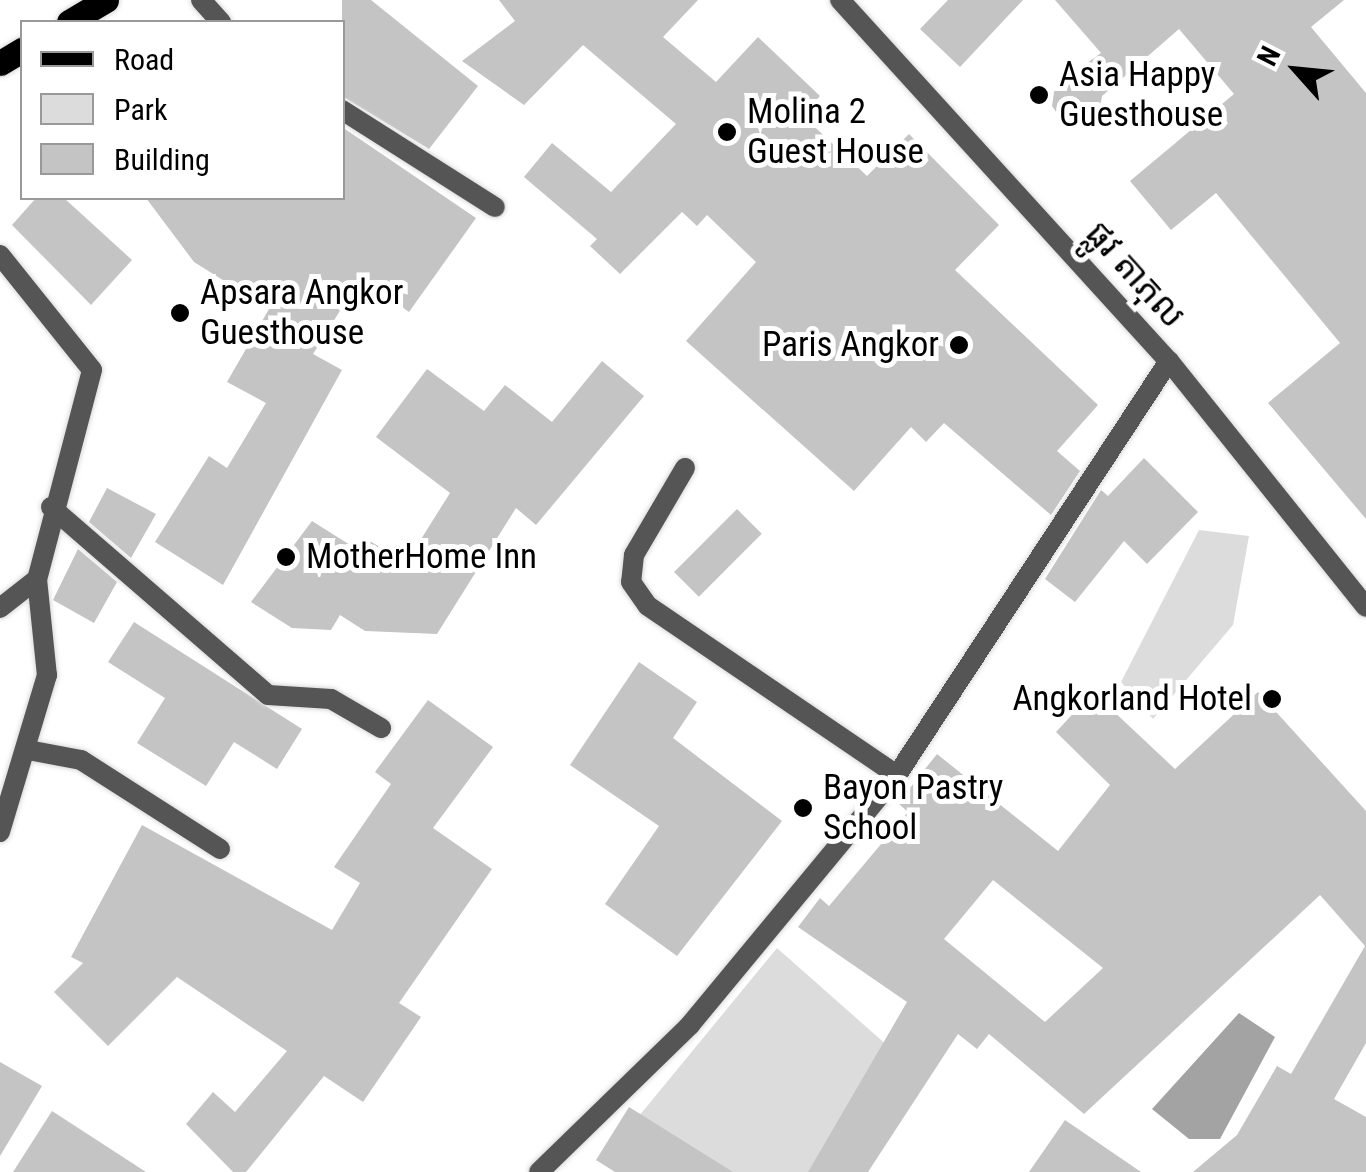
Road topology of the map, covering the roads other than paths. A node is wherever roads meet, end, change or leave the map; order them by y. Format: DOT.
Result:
graph roads {
  1 [pos="106,0"];
  2 [pos="201,0"];
  3 [pos="840,0"];
  4 [pos="73,20"];
  5 [pos="219,20"];
  6 [pos="345,112"];
  7 [pos="496,207"];
  8 [pos="0,255"];
  9 [pos="1169,361"];
  10 [pos="685,468"];
  11 [pos="51,507"];
  12 [pos="37,578"];
  13 [pos="1366,607"];
  14 [pos="0,608"];
  15 [pos="380,728"];
  16 [pos="28,750"];
  17 [pos="897,776"];
  18 [pos="0,832"];
  19 [pos="220,849"];
  20 [pos="539,1172"];
  1 -- 4 [label="main road"];
  2 -- 5 [label="street"];
  3 -- 9 [label="street, ផ្លូវ តាភុល"];
  6 -- 7 [label="street"];
  8 -- 11 [label="street"];
  9 -- 13 [label="street, ផ្លូវ តាភុល"];
  9 -- 17 [label="street"];
  10 -- 17 [label="street"];
  11 -- 12 [label="street"];
  11 -- 15 [label="street"];
  12 -- 14 [label="street"];
  12 -- 16 [label="street"];
  16 -- 18 [label="street"];
  16 -- 19 [label="street"];
  17 -- 20 [label="street"];
}
